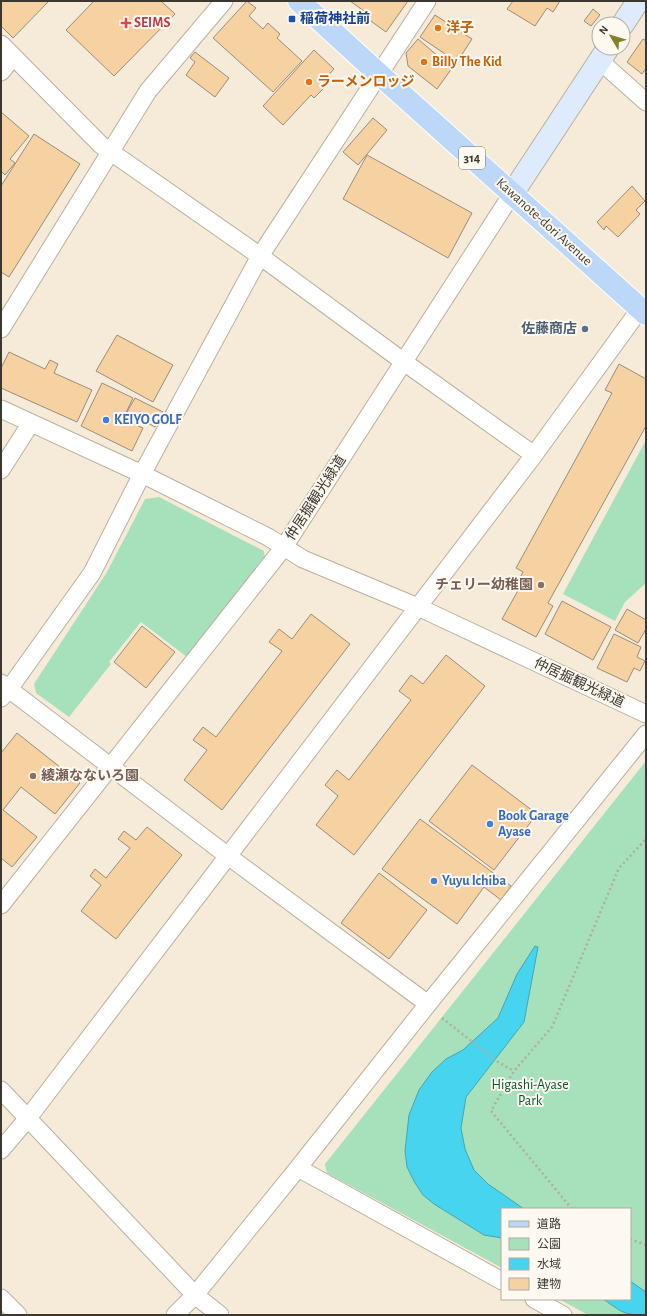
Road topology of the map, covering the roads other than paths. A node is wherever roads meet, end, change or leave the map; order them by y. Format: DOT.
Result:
graph roads {
  1 [pos="224,1"];
  2 [pos="299,1"];
  3 [pos="427,1"];
  4 [pos="638,1"];
  5 [pos="628,16"];
  6 [pos="1,44"];
  7 [pos="603,56"];
  8 [pos="606,56"];
  9 [pos="13,57"];
  10 [pos="1,72"];
  11 [pos="380,75"];
  12 [pos="646,102"];
  13 [pos="111,151"];
  14 [pos="512,194"];
  15 [pos="260,256"];
  16 [pos="643,311"];
  17 [pos="1,329"];
  18 [pos="404,362"];
  19 [pos="1,409"];
  20 [pos="31,423"];
  21 [pos="534,455"];
  22 [pos="1,470"];
  23 [pos="142,474"];
  24 [pos="284,548"];
  25 [pos="418,607"];
  26 [pos="4,690"];
  27 [pos="646,714"];
  28 [pos="646,734"];
  29 [pos="112,766"];
  30 [pos="228,856"];
  31 [pos="1,905"];
  32 [pos="432,1009"];
  33 [pos="1,1090"];
  34 [pos="28,1118"];
  35 [pos="1,1150"];
  36 [pos="298,1168"];
  37 [pos="501,1280"];
  38 [pos="195,1295"];
  39 [pos="1,1298"];
  40 [pos="536,1300"];
  41 [pos="555,1313"];
  42 [pos="18,1315"];
  43 [pos="175,1315"];
  44 [pos="220,1315"];
  1 -- 13 [label="street"];
  2 -- 11 [label="main road, Kawanote-dori Avenue / 314"];
  3 -- 11 [label="street"];
  4 -- 5 [label="street"];
  6 -- 9 [label="street"];
  7 -- 14 [label="street"];
  8 -- 12 [label="street"];
  9 -- 10 [label="street"];
  9 -- 13 [label="street"];
  11 -- 14 [label="main road, Kawanote-dori Avenue / 314"];
  11 -- 15 [label="street"];
  13 -- 15 [label="street"];
  13 -- 17 [label="street"];
  14 -- 16 [label="main road, Kawanote-dori Avenue / 314"];
  14 -- 18 [label="street, 仲居掘観光緑道"];
  15 -- 18 [label="street"];
  15 -- 23 [label="street"];
  16 -- 21 [label="street"];
  18 -- 21 [label="street"];
  18 -- 24 [label="street, 仲居掘観光緑道"];
  19 -- 20 [label="street"];
  20 -- 22 [label="street"];
  20 -- 23 [label="street"];
  21 -- 25 [label="street"];
  23 -- 24 [label="street"];
  23 -- 26 [label="street"];
  24 -- 25 [label="street, 仲居掘観光緑道"];
  24 -- 29 [label="street"];
  25 -- 27 [label="street, 仲居掘観光緑道"];
  25 -- 30 [label="street"];
  26 -- 29 [label="street"];
  28 -- 32 [label="street"];
  29 -- 30 [label="street"];
  29 -- 31 [label="street"];
  30 -- 32 [label="street"];
  30 -- 34 [label="street"];
  32 -- 36 [label="street"];
  33 -- 34 [label="street"];
  34 -- 35 [label="street"];
  34 -- 38 [label="street"];
  36 -- 37 [label="street"];
  36 -- 38 [label="street"];
  38 -- 43 [label="street"];
  38 -- 44 [label="street"];
  39 -- 42 [label="street"];
  40 -- 41 [label="street"];
}
